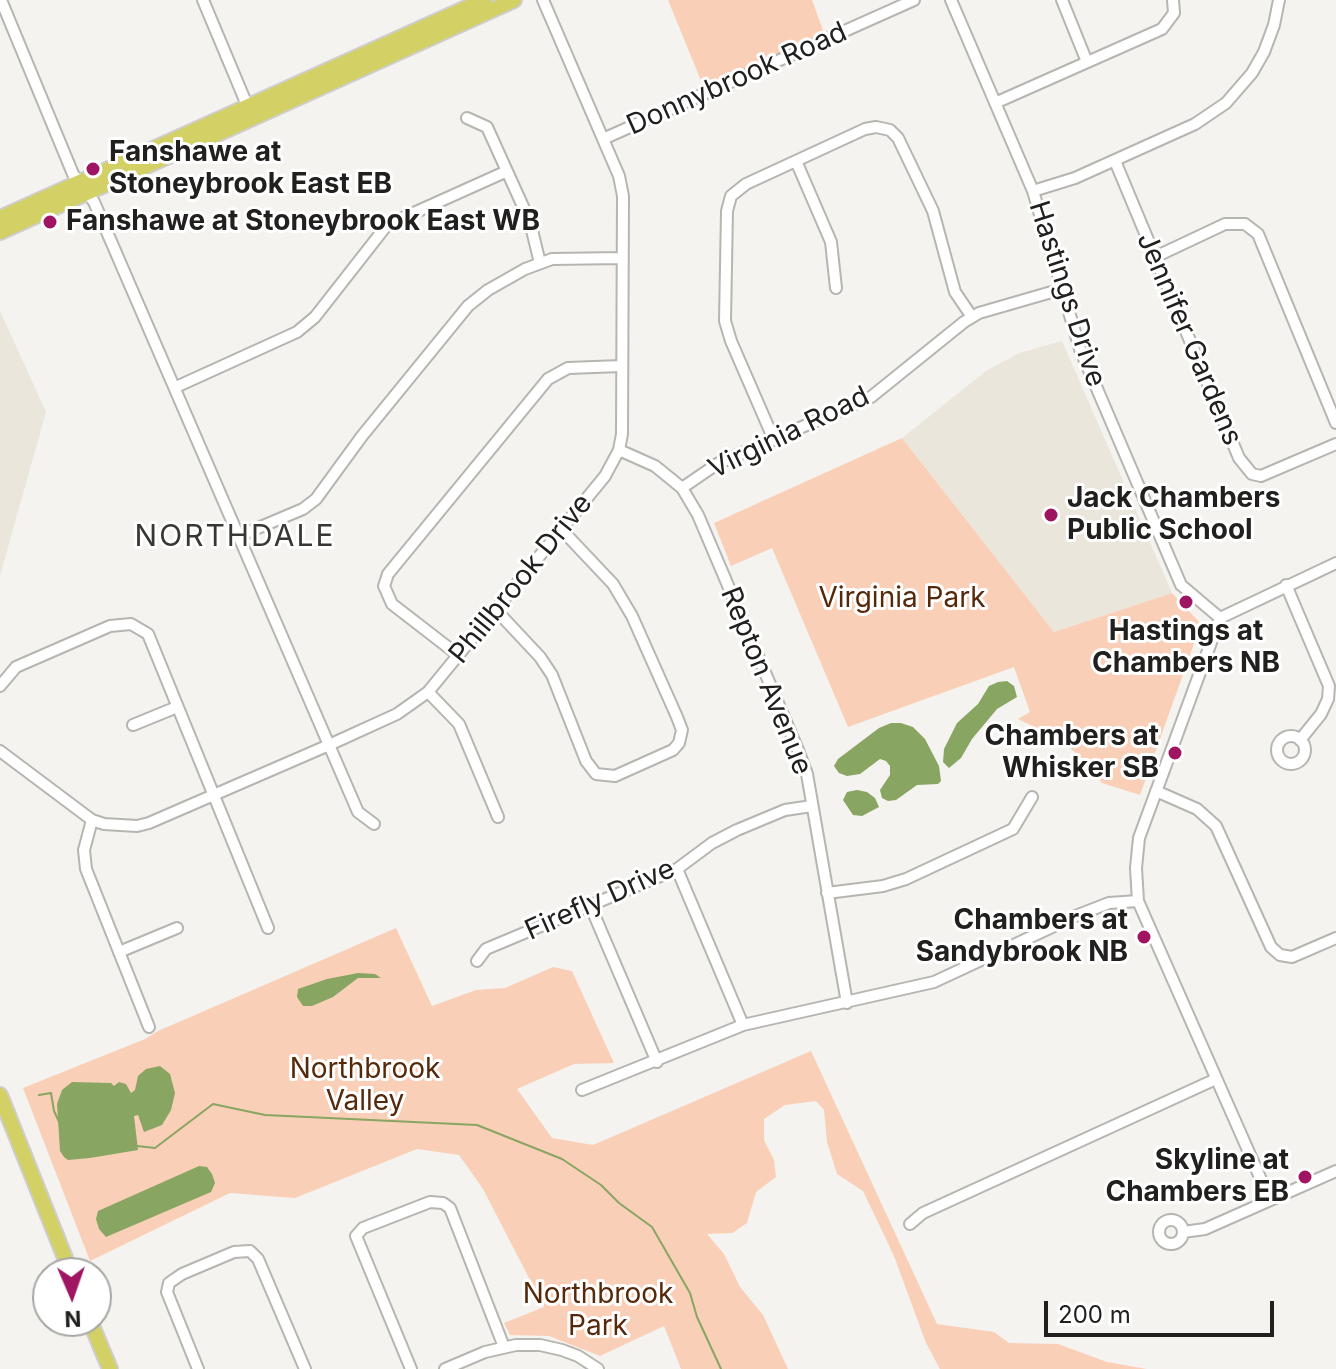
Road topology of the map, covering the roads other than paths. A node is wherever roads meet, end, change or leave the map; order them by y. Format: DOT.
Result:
graph roads {
  1 [pos="1,0"];
  2 [pos="203,0"];
  3 [pos="484,0"];
  4 [pos="514,0"];
  5 [pos="543,0"];
  6 [pos="914,0"];
  7 [pos="951,0"];
  8 [pos="1062,0"];
  9 [pos="1173,0"];
  10 [pos="1279,0"];
  11 [pos="1087,62"];
  12 [pos="995,103"];
  13 [pos="247,105"];
  14 [pos="467,118"];
  15 [pos="603,139"];
  16 [pos="796,161"];
  17 [pos="1115,161"];
  18 [pos="505,172"];
  19 [pos="84,188"];
  20 [pos="1033,191"];
  21 [pos="0,218"];
  22 [pos="0,232"];
  23 [pos="1155,257"];
  24 [pos="622,258"];
  25 [pos="540,263"];
  26 [pos="836,288"];
  27 [pos="1062,289"];
  28 [pos="972,317"];
  29 [pos="621,366"];
  30 [pos="176,387"];
  31 [pos="1336,423"];
  32 [pos="774,440"];
  33 [pos="1336,444"];
  34 [pos="619,450"];
  35 [pos="682,488"];
  36 [pos="562,530"];
  37 [pos="239,536"];
  38 [pos="1336,563"];
  39 [pos="1286,585"];
  40 [pos="495,609"];
  41 [pos="1220,618"];
  42 [pos="458,655"];
  43 [pos="0,686"];
  44 [pos="428,692"];
  45 [pos="177,707"];
  46 [pos="133,725"];
  47 [pos="1300,740"];
  48 [pos="329,745"];
  49 [pos="0,751"];
  50 [pos="1156,791"];
  51 [pos="214,796"];
  52 [pos="1032,797"];
  53 [pos="812,806"];
  54 [pos="498,817"];
  55 [pos="92,820"];
  56 [pos="374,824"];
  57 [pos="677,869"];
  58 [pos="827,893"];
  59 [pos="1138,901"];
  60 [pos="590,905"];
  61 [pos="177,928"];
  62 [pos="268,928"];
  63 [pos="1336,938"];
  64 [pos="119,952"];
  65 [pos="477,961"];
  66 [pos="847,1003"];
  67 [pos="743,1025"];
  68 [pos="149,1027"];
  69 [pos="657,1062"];
  70 [pos="1216,1079"];
  71 [pos="582,1090"];
  72 [pos="0,1095"];
  73 [pos="1336,1171"];
  74 [pos="1270,1200"];
  75 [pos="910,1224"];
  76 [pos="1183,1232"];
  77 [pos="65,1257"];
  78 [pos="97,1337"];
  79 [pos="504,1347"];
  80 [pos="110,1369"];
  81 [pos="198,1369"];
  82 [pos="305,1369"];
  83 [pos="411,1369"];
  84 [pos="445,1369"];
  85 [pos="598,1369"];
  1 -- 19 [label="street"];
  2 -- 13 [label="street"];
  3 -- 13 [label="main road"];
  4 -- 19 [label="main road"];
  5 -- 15 [label="street, Phillbrook Drive"];
  6 -- 15 [label="street, Donnybrook Road"];
  7 -- 12 [label="street, Hastings Drive"];
  8 -- 11 [label="street"];
  9 -- 11 [label="street"];
  10 -- 17 [label="street"];
  11 -- 12 [label="street"];
  12 -- 20 [label="street, Hastings Drive"];
  13 -- 19 [label="main road"];
  14 -- 18 [label="street"];
  15 -- 24 [label="street, Phillbrook Drive"];
  16 -- 26 [label="street"];
  16 -- 28 [label="street"];
  16 -- 32 [label="street"];
  17 -- 20 [label="street"];
  17 -- 23 [label="street, Jennifer Gardens"];
  18 -- 25 [label="street"];
  18 -- 30 [label="street"];
  19 -- 21 [label="main road"];
  19 -- 22 [label="main road"];
  19 -- 30 [label="street"];
  20 -- 27 [label="street, Hastings Drive"];
  23 -- 31 [label="street"];
  23 -- 33 [label="street, Jennifer Gardens"];
  24 -- 25 [label="street"];
  24 -- 29 [label="street, Phillbrook Drive"];
  25 -- 37 [label="street"];
  27 -- 28 [label="street, Virginia Road"];
  27 -- 41 [label="street, Hastings Drive"];
  28 -- 32 [label="street, Virginia Road"];
  29 -- 34 [label="street, Phillbrook Drive"];
  29 -- 42 [label="street"];
  30 -- 37 [label="street"];
  32 -- 35 [label="street, Virginia Road"];
  34 -- 35 [label="street, Repton Avenue"];
  34 -- 36 [label="street, Phillbrook Drive"];
  35 -- 53 [label="street, Repton Avenue"];
  36 -- 40 [label="street, Phillbrook Drive"];
  36 -- 40 [label="street"];
  37 -- 48 [label="street"];
  38 -- 39 [label="street"];
  39 -- 41 [label="street"];
  39 -- 47 [label="street"];
  40 -- 42 [label="street, Phillbrook Drive"];
  41 -- 50 [label="street"];
  42 -- 44 [label="street, Phillbrook Drive"];
  43 -- 45 [label="street"];
  44 -- 48 [label="street, Phillbrook Drive"];
  44 -- 54 [label="street"];
  45 -- 46 [label="street"];
  45 -- 51 [label="street"];
  48 -- 51 [label="street, Phillbrook Drive"];
  48 -- 56 [label="street"];
  49 -- 55 [label="street, Phillbrook Drive"];
  50 -- 59 [label="street"];
  50 -- 63 [label="street"];
  51 -- 55 [label="street, Phillbrook Drive"];
  51 -- 62 [label="street"];
  52 -- 58 [label="street"];
  53 -- 57 [label="street, Firefly Drive"];
  53 -- 58 [label="street, Repton Avenue"];
  55 -- 64 [label="street"];
  57 -- 60 [label="street, Firefly Drive"];
  57 -- 67 [label="street"];
  58 -- 66 [label="street, Repton Avenue"];
  59 -- 66 [label="street"];
  59 -- 70 [label="street"];
  60 -- 65 [label="street, Firefly Drive"];
  60 -- 69 [label="street"];
  61 -- 64 [label="street"];
  64 -- 68 [label="street"];
  66 -- 67 [label="street"];
  67 -- 69 [label="street"];
  69 -- 71 [label="street"];
  70 -- 74 [label="street"];
  70 -- 75 [label="street"];
  72 -- 77 [label="main road"];
  73 -- 74 [label="street"];
  74 -- 76 [label="street"];
  78 -- 80 [label="main road"];
  79 -- 83 [label="street"];
  79 -- 84 [label="street"];
  79 -- 85 [label="street"];
  81 -- 82 [label="street"];
}
